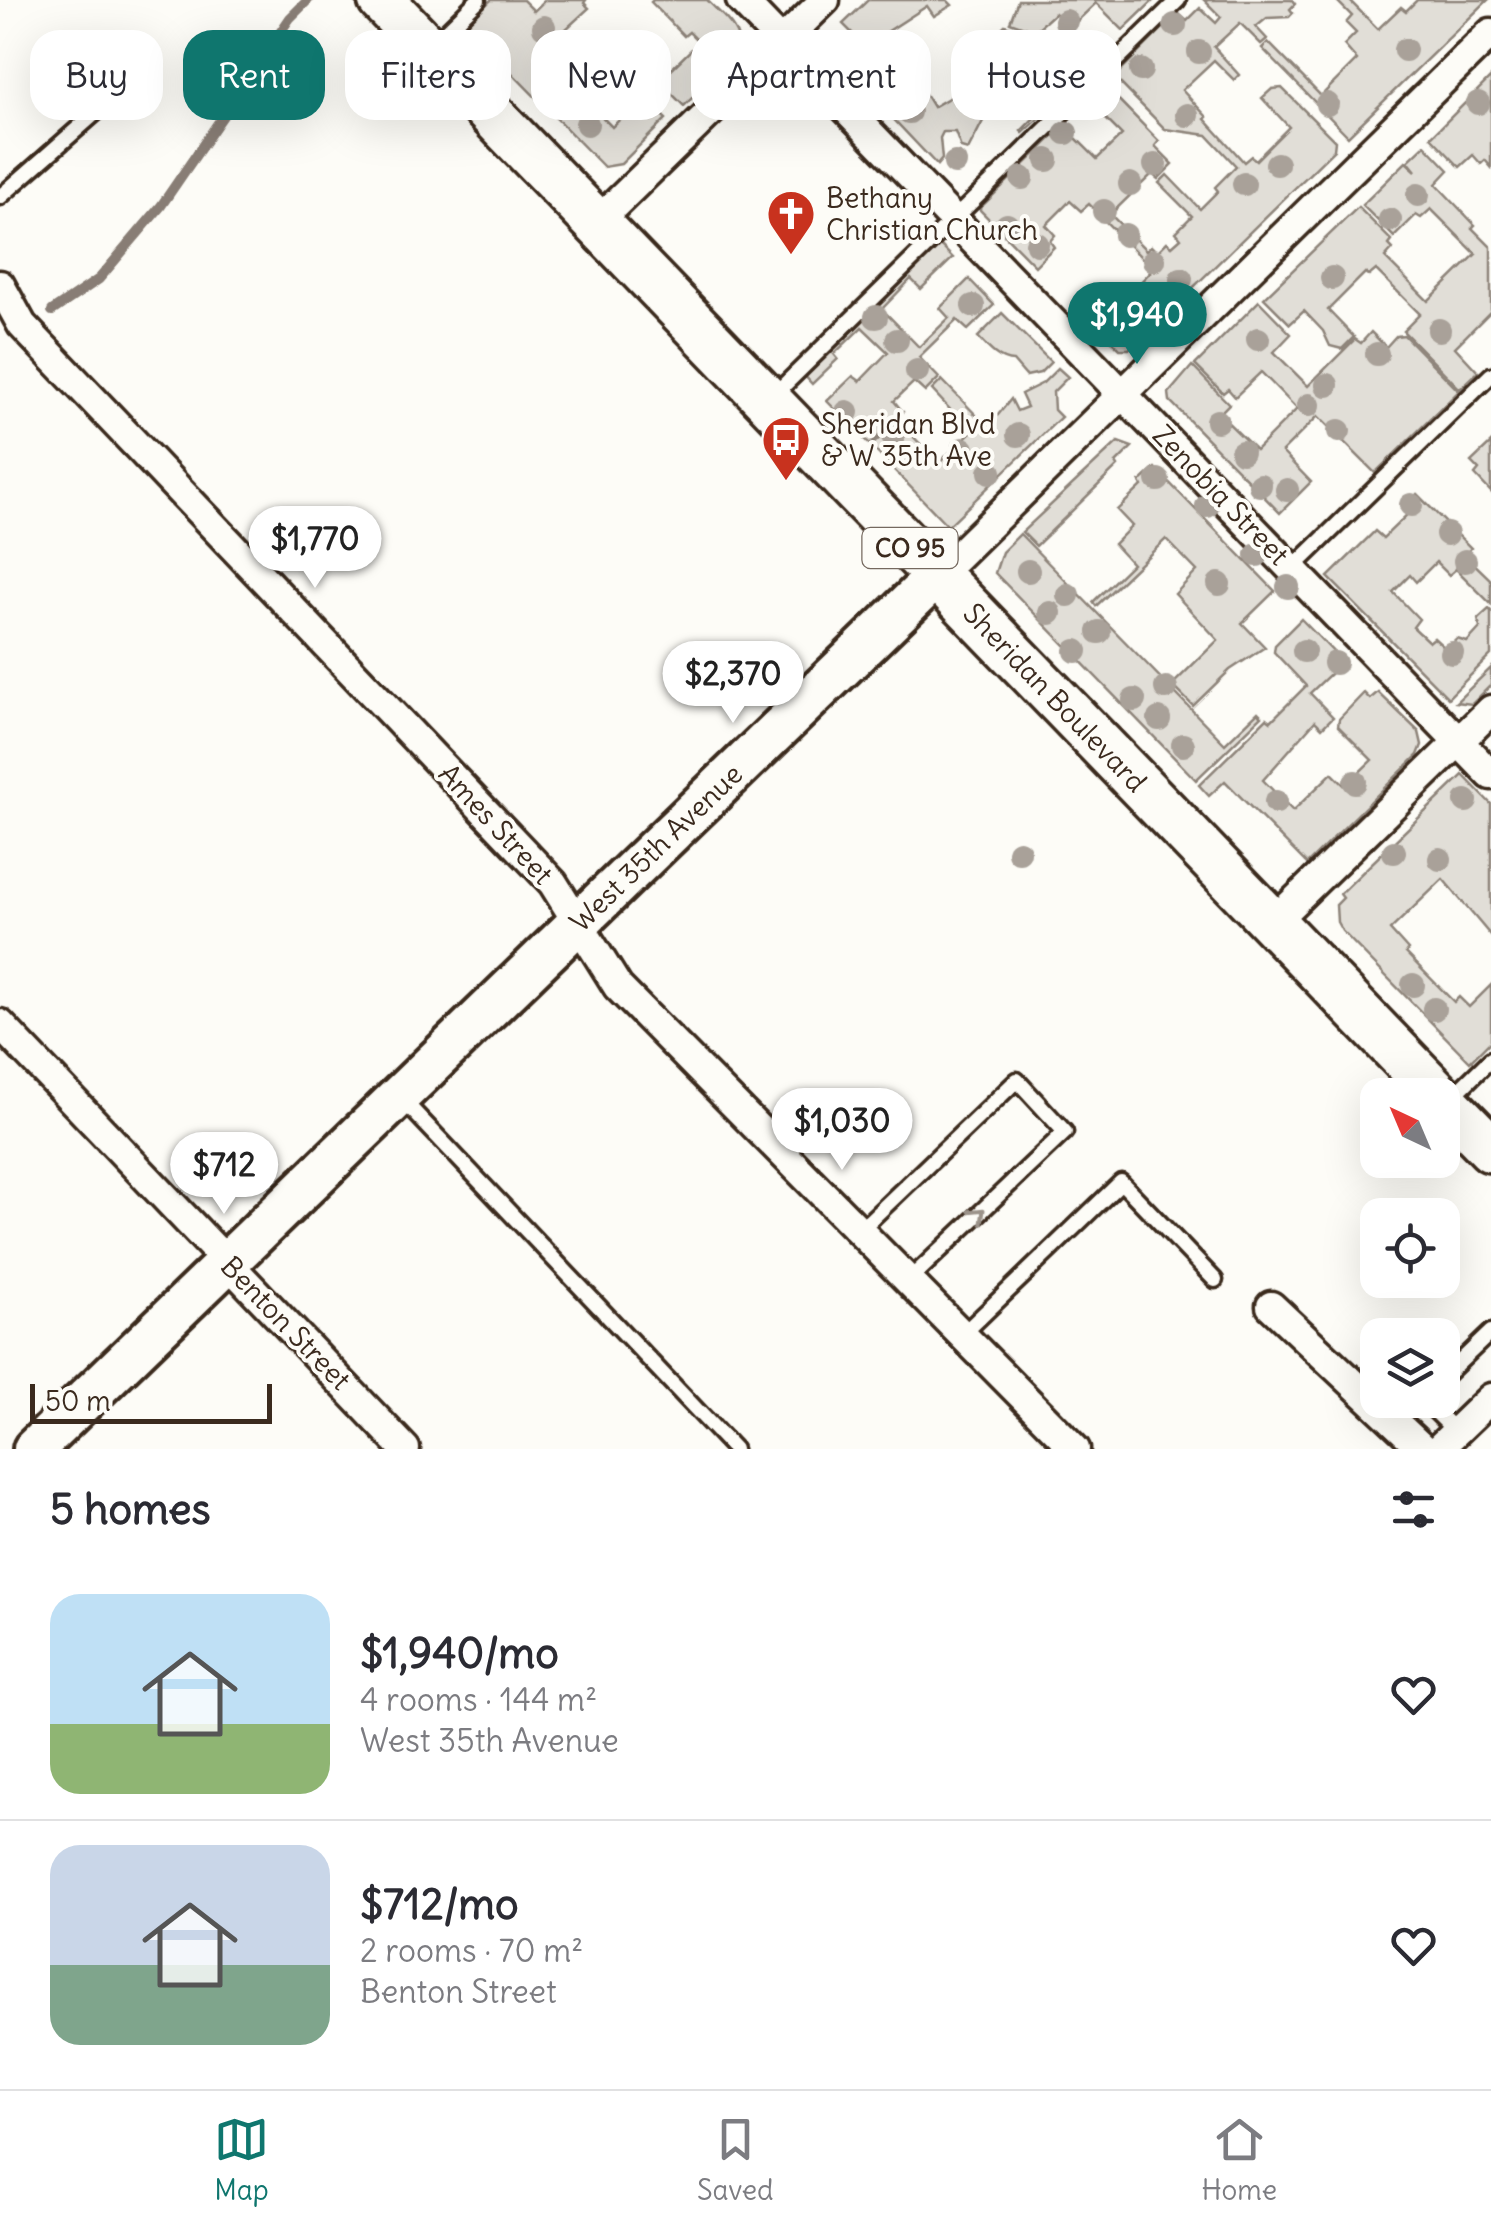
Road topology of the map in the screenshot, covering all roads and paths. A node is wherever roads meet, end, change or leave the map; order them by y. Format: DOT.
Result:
graph roads {
  1 [pos="381,0"];
  2 [pos="478,0"];
  3 [pos="742,0"];
  4 [pos="826,0"];
  5 [pos="1178,0"];
  6 [pos="410,30"];
  7 [pos="447,30"];
  8 [pos="771,30"];
  9 [pos="795,30"];
  10 [pos="1491,34"];
  11 [pos="87,120"];
  12 [pos="497,120"];
  13 [pos="702,120"];
  14 [pos="857,120"];
  15 [pos="0,197"];
  16 [pos="954,220"];
  17 [pos="596,223"];
  18 [pos="0,285"];
  19 [pos="1491,375"];
  20 [pos="1123,394"];
  21 [pos="768,400"];
  22 [pos="1292,569"];
  23 [pos="937,576"];
  24 [pos="1491,710"];
  25 [pos="1459,742"];
  26 [pos="1491,775"];
  27 [pos="1272,923"];
  28 [pos="577,926"];
  29 [pos="0,1024"];
  30 [pos="1491,1059"];
  31 [pos="1422,1078"];
  32 [pos="1460,1084"];
  33 [pos="400,1096"];
  34 [pos="1460,1117"];
  35 [pos="1491,1149"];
  36 [pos="859,1231"];
  37 [pos="226,1261"];
  38 [pos="1215,1280"];
  39 [pos="908,1281"];
  40 [pos="1271,1306"];
  41 [pos="1491,1332"];
  42 [pos="962,1335"];
  43 [pos="1460,1362"];
  44 [pos="1491,1398"];
  45 [pos="1434,1418"];
  46 [pos="1447,1440"];
  47 [pos="49,1444"];
  48 [pos="405,1449"];
  49 [pos="734,1449"];
  50 [pos="1074,1449"];
  51 [pos="1423,1449"];
  1 -- 6 [label="main road, Sheridan Boulevard / CO 95"];
  2 -- 7 [label="lane"];
  3 -- 8 [label="street, Zenobia Street"];
  4 -- 9 [label="street"];
  5 -- 16 [label="lane"];
  10 -- 20 [label="street, West 35th Avenue"];
  11 -- 15 [label="lane"];
  12 -- 17 [label="main road, Sheridan Boulevard / CO 95"];
  13 -- 17 [label="street"];
  14 -- 16 [label="street, Zenobia Street"];
  16 -- 20 [label="street, Zenobia Street"];
  16 -- 21 [label="lane"];
  17 -- 21 [label="main road, Sheridan Boulevard / CO 95"];
  18 -- 28 [label="street, Ames Street"];
  19 -- 22 [label="lane"];
  20 -- 22 [label="street, Zenobia Street"];
  20 -- 23 [label="street, West 35th Avenue"];
  21 -- 23 [label="main road, Sheridan Boulevard / CO 95"];
  22 -- 25 [label="street, Zenobia Street"];
  23 -- 27 [label="main road, Sheridan Boulevard / CO 95"];
  23 -- 28 [label="street, West 35th Avenue"];
  24 -- 25 [label="street"];
  25 -- 26 [label="street, Zenobia Street"];
  25 -- 27 [label="street"];
  27 -- 31 [label="main road, Sheridan Boulevard / CO 95"];
  28 -- 33 [label="street, West 35th Avenue"];
  28 -- 36 [label="street, Ames Street"];
  29 -- 37 [label="street, Benton Street"];
  30 -- 32 [label="lane"];
  33 -- 37 [label="street, West 35th Avenue"];
  33 -- 49 [label="lane"];
  34 -- 35 [label="main road, Sheridan Boulevard / CO 95"];
  36 -- 39 [label="street, Ames Street"];
  39 -- 36 [label="lane, one-way"];
  37 -- 47 [label="street, West 35th Avenue"];
  37 -- 48 [label="street, Benton Street"];
  38 -- 42 [label="lane"];
  39 -- 42 [label="street, Ames Street"];
  40 -- 51 [label="street"];
  41 -- 43 [label="lane"];
  42 -- 50 [label="street, Ames Street"];
  44 -- 46 [label="street"];
  45 -- 46 [label="lane"];
}
